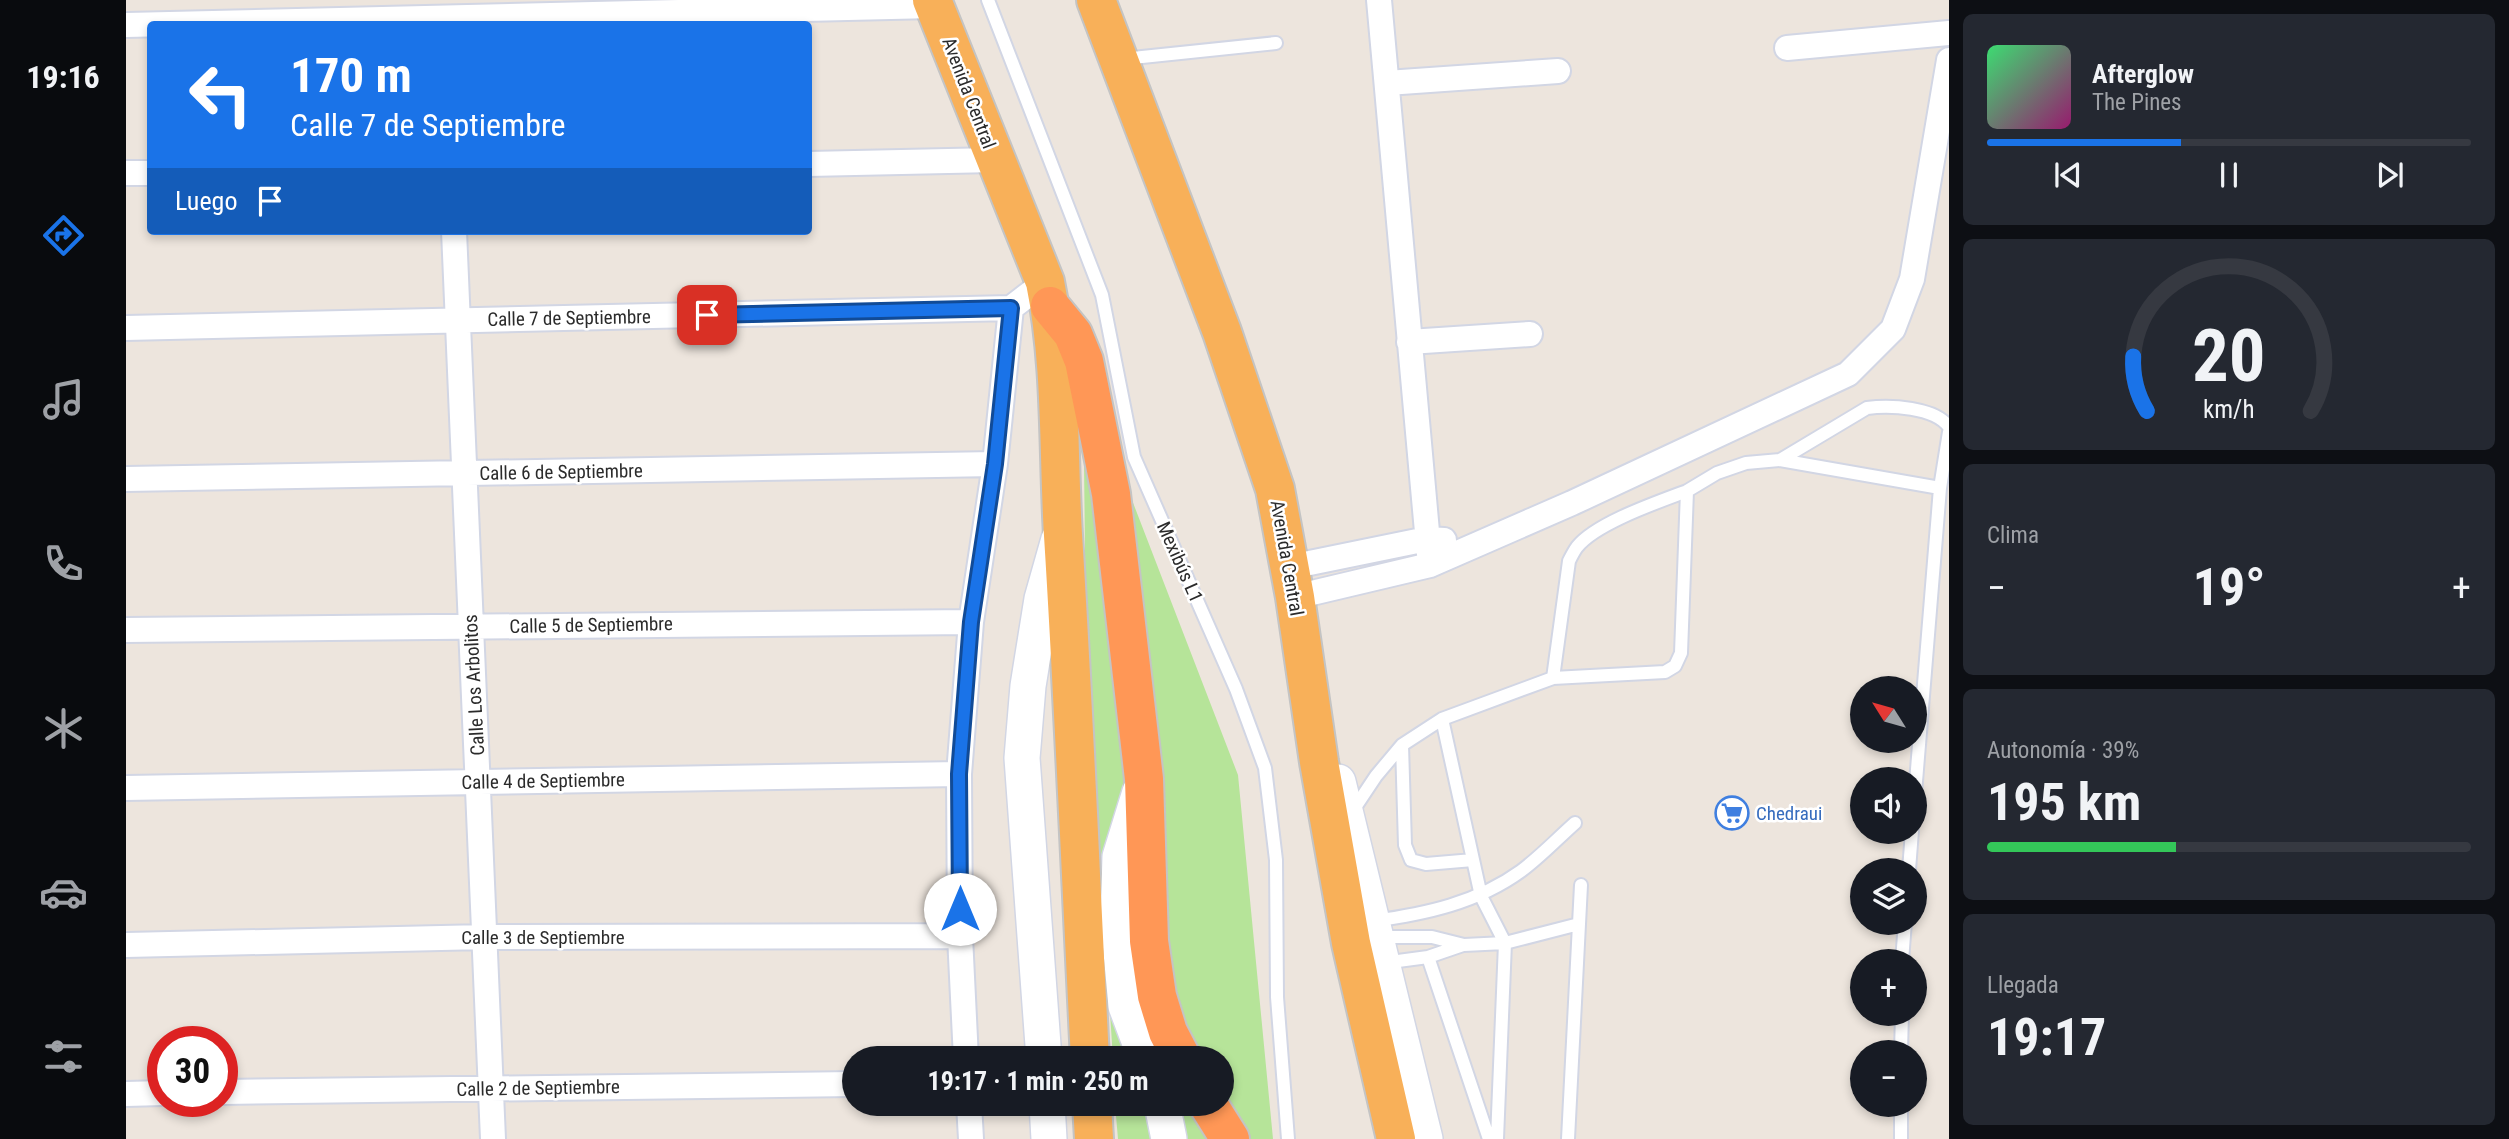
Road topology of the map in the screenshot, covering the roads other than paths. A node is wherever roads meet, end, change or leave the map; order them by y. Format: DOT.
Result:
graph roads {
  1 [pos="988,0"];
  2 [pos="1096,0"];
  3 [pos="1379,0"];
  4 [pos="933,3"];
  5 [pos="445,14"];
  6 [pos="222,21"];
  7 [pos="147,23"];
  8 [pos="126,24"];
  9 [pos="1949,33"];
  10 [pos="1276,43"];
  11 [pos="1787,48"];
  12 [pos="1119,60"];
  13 [pos="1949,60"];
  14 [pos="1558,71"];
  15 [pos="1387,83"];
  16 [pos="995,160"];
  17 [pos="812,164"];
  18 [pos="126,173"];
  19 [pos="147,173"];
  20 [pos="454,235"];
  21 [pos="1047,294"];
  22 [pos="1011,308"];
  23 [pos="458,321"];
  24 [pos="126,328"];
  25 [pos="1530,334"];
  26 [pos="1409,342"];
  27 [pos="1949,427"];
  28 [pos="1949,432"];
  29 [pos="1780,460"];
  30 [pos="995,464"];
  31 [pos="465,473"];
  32 [pos="126,479"];
  33 [pos="1940,488"];
  34 [pos="1687,491"];
  35 [pos="1063,526"];
  36 [pos="1427,539"];
  37 [pos="1479,543"];
  38 [pos="1430,565"];
  39 [pos="1292,582"];
  40 [pos="971,622"];
  41 [pos="471,626"];
  42 [pos="126,630"];
  43 [pos="1303,649"];
  44 [pos="1553,678"];
  45 [pos="1442,719"];
  46 [pos="1402,745"];
  47 [pos="1917,767"];
  48 [pos="959,774"];
  49 [pos="1144,779"];
  50 [pos="478,782"];
  51 [pos="126,788"];
  52 [pos="1348,818"];
  53 [pos="1574,823"];
  54 [pos="1473,860"];
  55 [pos="1581,885"];
  56 [pos="1481,896"];
  57 [pos="1579,924"];
  58 [pos="960,936"];
  59 [pos="485,937"];
  60 [pos="1377,940"];
  61 [pos="1505,943"];
  62 [pos="126,945"];
  63 [pos="1464,945"];
  64 [pos="1428,957"];
  65 [pos="965,1046"];
  66 [pos="1043,1046"];
  67 [pos="1089,1046"];
  68 [pos="1141,1046"];
  69 [pos="1175,1046"];
  70 [pos="842,1084"];
  71 [pos="491,1089"];
  72 [pos="147,1093"];
  73 [pos="238,1093"];
  74 [pos="126,1094"];
  75 [pos="970,1116"];
  76 [pos="1048,1116"];
  77 [pos="1093,1116"];
  78 [pos="1164,1116"];
  79 [pos="1216,1116"];
  80 [pos="1901,1117"];
  81 [pos="494,1139"];
  82 [pos="971,1139"];
  83 [pos="1049,1139"];
  84 [pos="1094,1139"];
  85 [pos="1169,1139"];
  86 [pos="1230,1139"];
  87 [pos="1288,1139"];
  88 [pos="1396,1139"];
  89 [pos="1425,1139"];
  90 [pos="1489,1139"];
  91 [pos="1497,1139"];
  92 [pos="1568,1139"];
  93 [pos="1901,1139"];
  1 -- 87 [label="lane, Mexibús L1"];
  2 -- 12 [label="highway, Avenida Central"];
  3 -- 15 [label="street"];
  4 -- 5 [label="street"];
  4 -- 16 [label="highway, Avenida Central"];
  5 -- 6 [label="street"];
  7 -- 8 [label="street"];
  9 -- 11 [label="street"];
  10 -- 12 [label="lane"];
  12 -- 39 [label="highway, Avenida Central"];
  13 -- 37 [label="street"];
  14 -- 15 [label="street"];
  15 -- 26 [label="street"];
  16 -- 17 [label="street"];
  16 -- 21 [label="highway, Avenida Central"];
  18 -- 19 [label="street"];
  20 -- 23 [label="street, Calle Los Arbolitos"];
  21 -- 22 [label="street"];
  21 -- 35 [label="highway, Avenida Central"];
  21 -- 49 [label="highway"];
  22 -- 23 [label="street, Calle 7 de Septiembre"];
  22 -- 30 [label="street"];
  23 -- 24 [label="street, Calle 7 de Septiembre"];
  23 -- 31 [label="street, Calle Los Arbolitos"];
  25 -- 26 [label="street"];
  26 -- 36 [label="street"];
  27 -- 29 [label="lane"];
  28 -- 33 [label="lane"];
  29 -- 33 [label="lane"];
  29 -- 34 [label="lane"];
  30 -- 31 [label="street, Calle 6 de Septiembre"];
  30 -- 40 [label="street"];
  31 -- 32 [label="street, Calle 6 de Septiembre"];
  31 -- 41 [label="street, Calle Los Arbolitos"];
  33 -- 47 [label="lane"];
  34 -- 44 [label="lane"];
  34 -- 44 [label="lane"];
  35 -- 66 [label="main road"];
  35 -- 67 [label="highway, Avenida Central"];
  36 -- 37 [label="street"];
  36 -- 38 [label="street"];
  36 -- 39 [label="street"];
  37 -- 38 [label="street"];
  38 -- 39 [label="street"];
  39 -- 43 [label="highway, Avenida Central"];
  40 -- 41 [label="street, Calle 5 de Septiembre"];
  40 -- 48 [label="street"];
  41 -- 42 [label="street, Calle 5 de Septiembre"];
  41 -- 50 [label="street, Calle Los Arbolitos"];
  43 -- 52 [label="main road"];
  43 -- 88 [label="highway, Avenida Central"];
  44 -- 45 [label="lane"];
  45 -- 46 [label="lane"];
  45 -- 54 [label="lane"];
  46 -- 52 [label="lane"];
  46 -- 54 [label="lane"];
  48 -- 50 [label="street, Calle 4 de Septiembre"];
  48 -- 58 [label="street"];
  49 -- 68 [label="main road"];
  49 -- 69 [label="highway"];
  50 -- 51 [label="street, Calle 4 de Septiembre"];
  50 -- 59 [label="street, Calle Los Arbolitos"];
  52 -- 60 [label="main road"];
  53 -- 56 [label="lane"];
  54 -- 56 [label="lane"];
  55 -- 57 [label="lane"];
  56 -- 60 [label="lane"];
  56 -- 61 [label="lane"];
  57 -- 61 [label="lane"];
  57 -- 92 [label="lane"];
  58 -- 59 [label="street, Calle 3 de Septiembre"];
  58 -- 65 [label="street"];
  59 -- 62 [label="street, Calle 3 de Septiembre"];
  59 -- 71 [label="street, Calle Los Arbolitos"];
  60 -- 63 [label="lane"];
  60 -- 64 [label="lane"];
  60 -- 89 [label="main road"];
  61 -- 63 [label="lane"];
  61 -- 91 [label="lane"];
  63 -- 64 [label="lane"];
  64 -- 90 [label="lane"];
  70 -- 71 [label="street, Calle 2 de Septiembre"];
  71 -- 73 [label="street, Calle 2 de Septiembre"];
  71 -- 81 [label="street, Calle Los Arbolitos"];
  72 -- 74 [label="street"];
  75 -- 82 [label="street"];
  76 -- 83 [label="main road"];
  77 -- 84 [label="highway"];
  78 -- 85 [label="main road"];
  79 -- 86 [label="highway"];
  80 -- 93 [label="lane"];
}
